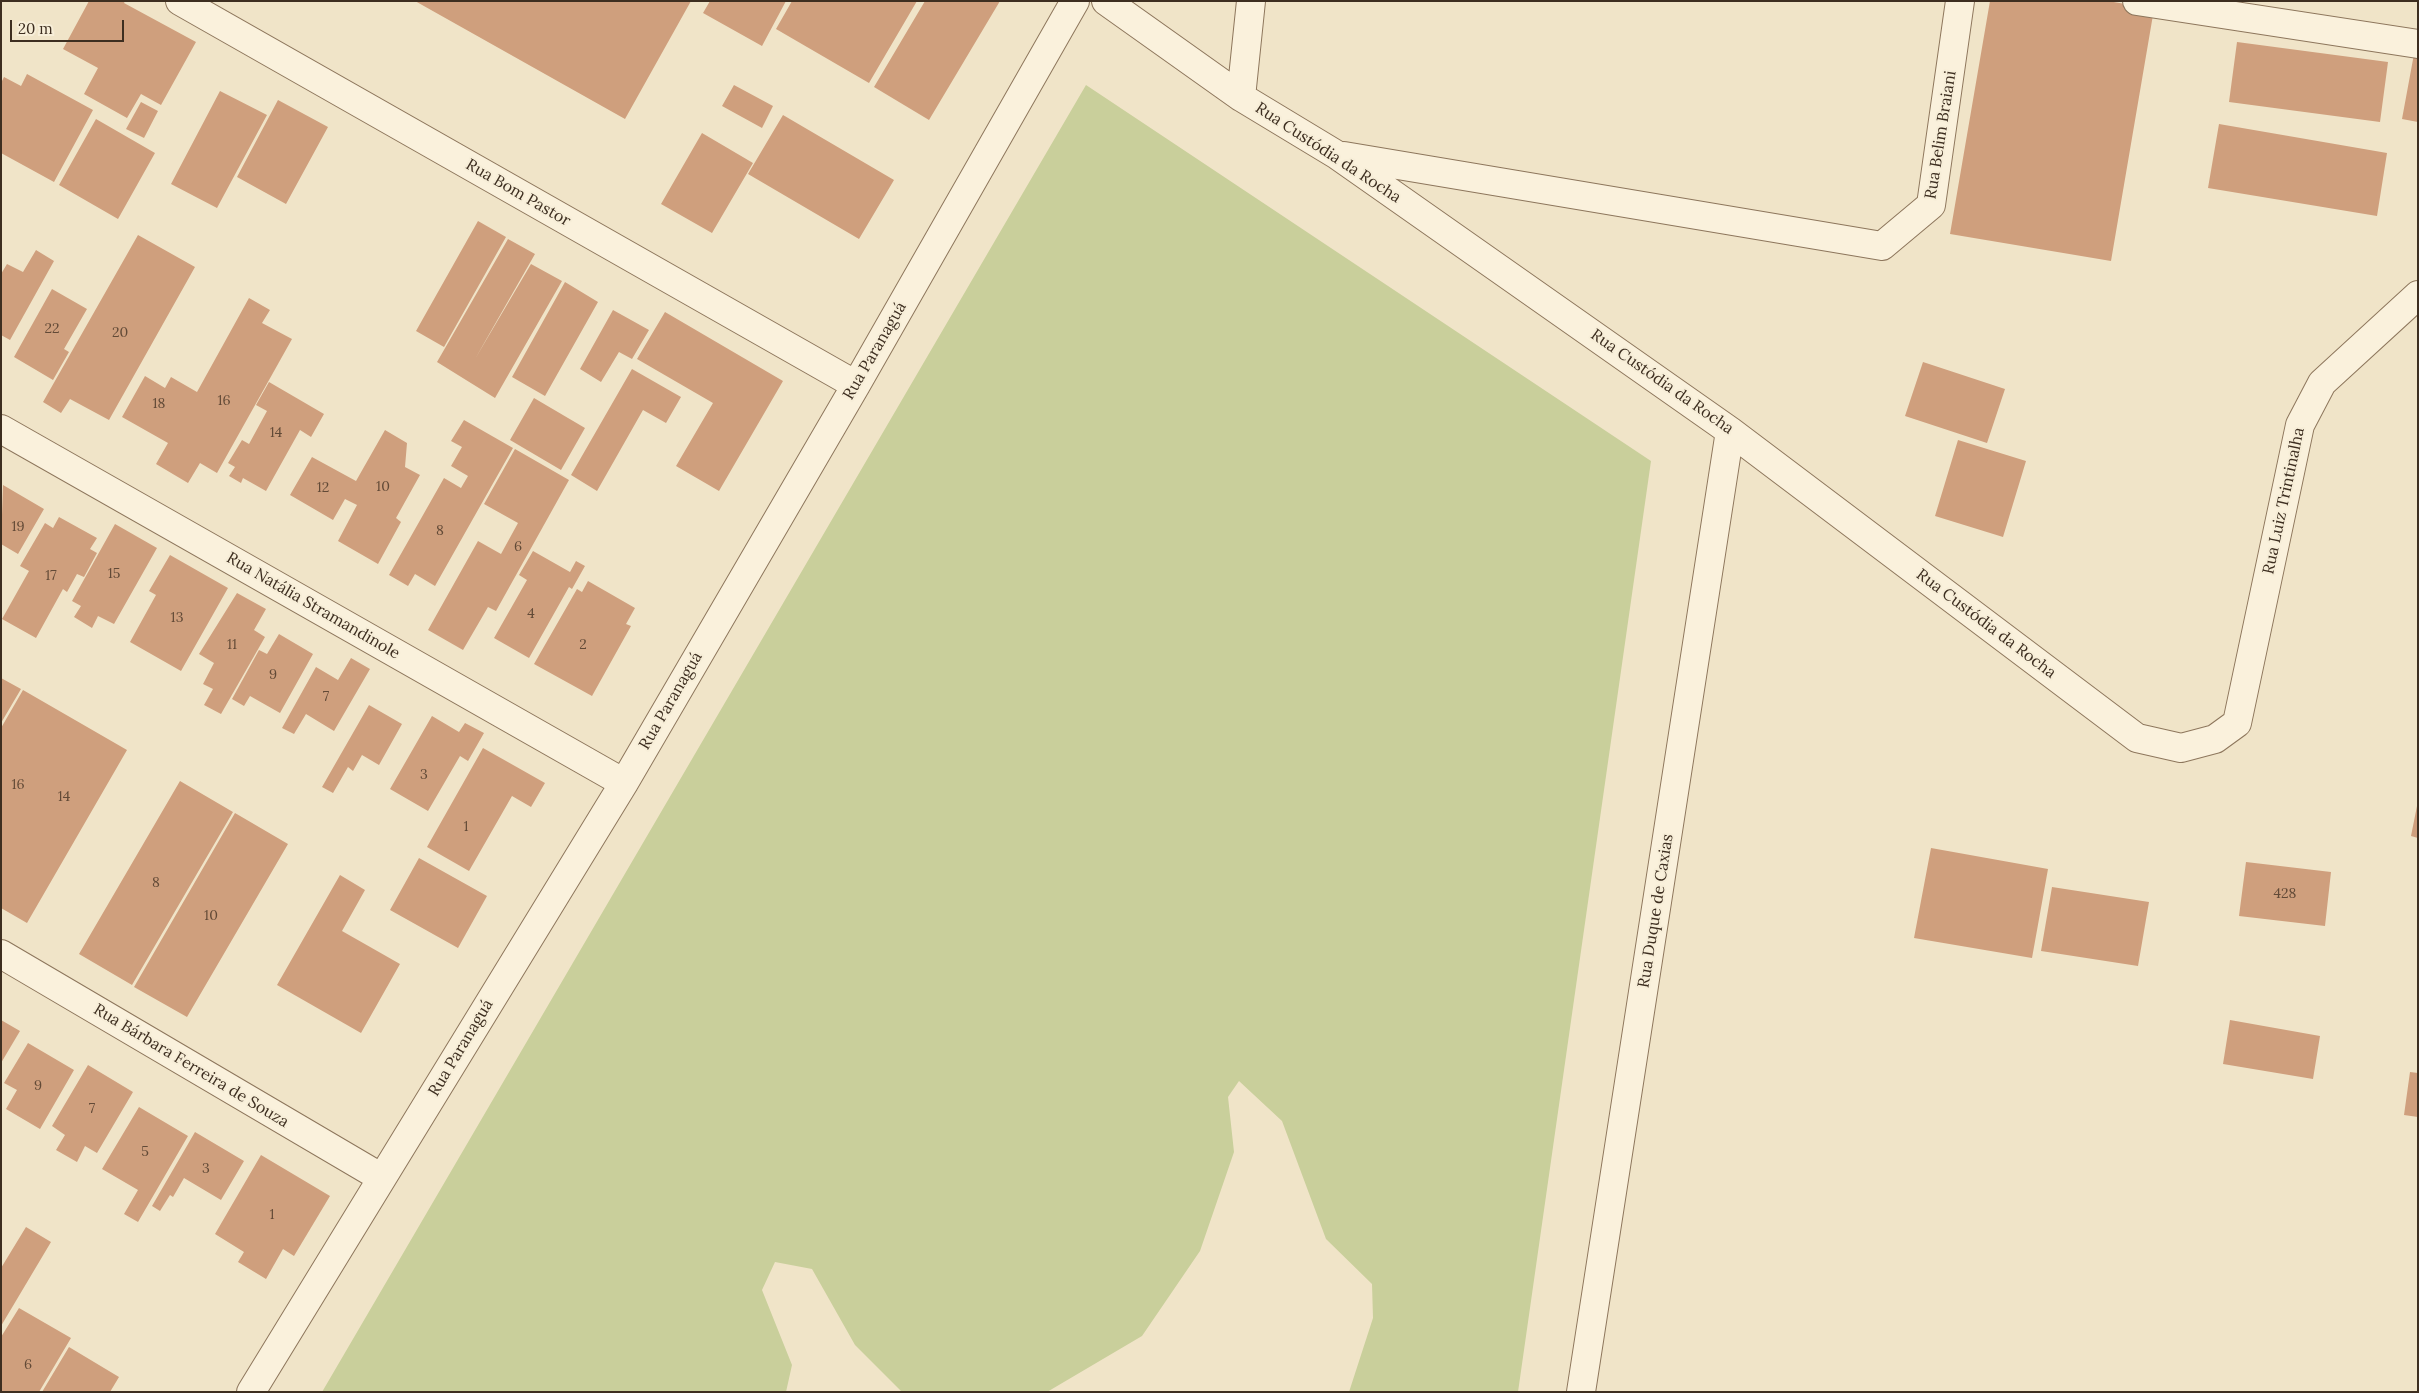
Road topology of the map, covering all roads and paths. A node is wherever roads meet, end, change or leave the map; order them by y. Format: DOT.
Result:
graph roads {
  1 [pos="180,1"];
  2 [pos="1075,1"];
  3 [pos="1106,1"];
  4 [pos="1251,1"];
  5 [pos="1960,1"];
  6 [pos="2137,1"];
  7 [pos="2418,44"];
  8 [pos="1241,97"];
  9 [pos="1337,155"];
  10 [pos="2418,295"];
  11 [pos="856,385"];
  12 [pos="1,429"];
  13 [pos="1730,431"];
  14 [pos="2215,740"];
  15 [pos="624,783"];
  16 [pos="1,954"];
  17 [pos="382,1178"];
  18 [pos="251,1392"];
  19 [pos="1581,1392"];
  1 -- 11 [label="street, Rua Bom Pastor"];
  2 -- 11 [label="street, Rua Paranaguá"];
  3 -- 8 [label="street, Rua Custódia da Rocha"];
  4 -- 8 [label="street"];
  5 -- 9 [label="street, Rua Belim Braiani"];
  6 -- 7 [label="street"];
  8 -- 9 [label="street, Rua Custódia da Rocha"];
  9 -- 13 [label="street, Rua Custódia da Rocha"];
  10 -- 14 [label="street, Rua Luiz Trintinalha"];
  11 -- 15 [label="street, Rua Paranaguá"];
  12 -- 15 [label="street, Rua Natália Stramandinole"];
  13 -- 14 [label="street, Rua Custódia da Rocha"];
  13 -- 19 [label="street, Rua Duque de Caxias"];
  15 -- 17 [label="street, Rua Paranaguá"];
  16 -- 17 [label="street, Rua Bárbara Ferreira de Souza"];
  17 -- 18 [label="street, Rua Paranaguá"];
}
